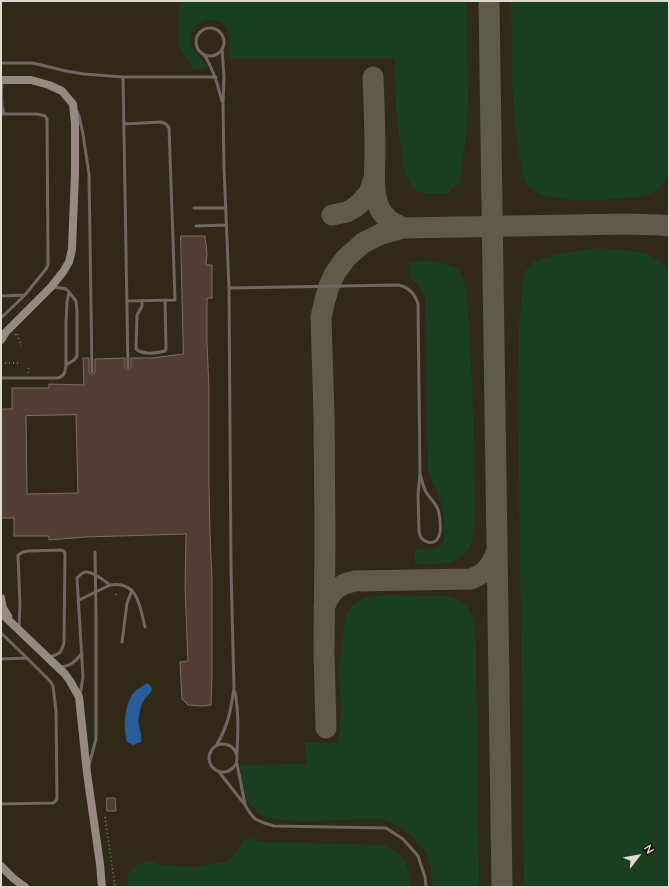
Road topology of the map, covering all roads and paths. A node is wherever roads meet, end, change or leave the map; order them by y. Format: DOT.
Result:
graph roads {
  1 [pos="222,49"];
  2 [pos="205,55"];
  3 [pos="1,63"];
  4 [pos="123,77"];
  5 [pos="216,77"];
  6 [pos="3,80"];
  7 [pos="73,104"];
  8 [pos="223,104"];
  9 [pos="2,114"];
  10 [pos="124,124"];
  11 [pos="194,208"];
  12 [pos="226,208"];
  13 [pos="226,225"];
  14 [pos="196,226"];
  15 [pos="51,287"];
  16 [pos="229,288"];
  17 [pos="69,292"];
  18 [pos="25,295"];
  19 [pos="1,296"];
  20 [pos="165,300"];
  21 [pos="127,301"];
  22 [pos="142,301"];
  23 [pos="1,318"];
  24 [pos="2,338"];
  25 [pos="1,363"];
  26 [pos="18,363"];
  27 [pos="29,365"];
  28 [pos="66,365"];
  29 [pos="128,367"];
  30 [pos="92,372"];
  31 [pos="1,378"];
  32 [pos="28,378"];
  33 [pos="420,474"];
  34 [pos="95,552"];
  35 [pos="110,585"];
  36 [pos="132,590"];
  37 [pos="1,598"];
  38 [pos="79,600"];
  39 [pos="1,613"];
  40 [pos="10,621"];
  41 [pos="145,627"];
  42 [pos="19,630"];
  43 [pos="1,633"];
  44 [pos="122,642"];
  45 [pos="82,653"];
  46 [pos="47,657"];
  47 [pos="27,658"];
  48 [pos="1,659"];
  49 [pos="57,667"];
  50 [pos="234,688"];
  51 [pos="80,697"];
  52 [pos="216,746"];
  53 [pos="237,756"];
  54 [pos="236,764"];
  55 [pos="87,772"];
  56 [pos="219,772"];
  57 [pos="1,804"];
  58 [pos="245,805"];
  59 [pos="105,817"];
  60 [pos="1,866"];
  61 [pos="25,887"];
  62 [pos="102,887"];
  63 [pos="115,887"];
  64 [pos="426,887"];
  1 -- 2 [label="lane"];
  1 -- 2 [label="lane"];
  1 -- 8 [label="lane"];
  2 -- 5 [label="lane"];
  3 -- 4 [label="lane"];
  4 -- 5 [label="lane"];
  4 -- 10 [label="lane"];
  5 -- 8 [label="lane"];
  6 -- 7 [label="main road"];
  6 -- 9 [label="lane"];
  7 -- 15 [label="main road"];
  7 -- 30 [label="lane"];
  8 -- 12 [label="lane"];
  9 -- 18 [label="lane"];
  10 -- 20 [label="lane"];
  10 -- 21 [label="lane"];
  11 -- 12 [label="lane"];
  12 -- 13 [label="lane"];
  13 -- 14 [label="lane"];
  13 -- 16 [label="lane"];
  15 -- 17 [label="lane"];
  15 -- 24 [label="main road"];
  16 -- 33 [label="lane"];
  16 -- 50 [label="lane"];
  17 -- 28 [label="lane"];
  17 -- 28 [label="lane"];
  18 -- 19 [label="lane"];
  18 -- 23 [label="lane"];
  20 -- 22 [label="lane"];
  20 -- 22 [label="lane"];
  21 -- 22 [label="lane"];
  21 -- 29 [label="lane"];
  25 -- 26 [label="path"];
  27 -- 32 [label="path"];
  28 -- 32 [label="lane"];
  31 -- 32 [label="lane"];
  33 -- 33 [label="lane"];
  34 -- 55 [label="lane, bridge"];
  35 -- 36 [label="lane"];
  35 -- 38 [label="lane"];
  35 -- 38 [label="lane"];
  36 -- 41 [label="lane"];
  36 -- 44 [label="lane"];
  37 -- 40 [label="main road"];
  38 -- 45 [label="lane"];
  39 -- 40 [label="main road"];
  40 -- 42 [label="main road"];
  42 -- 46 [label="main road"];
  42 -- 46 [label="lane"];
  43 -- 47 [label="lane"];
  45 -- 49 [label="lane"];
  45 -- 51 [label="lane"];
  46 -- 49 [label="main road"];
  47 -- 48 [label="lane"];
  47 -- 57 [label="lane"];
  49 -- 51 [label="main road"];
  50 -- 52 [label="lane"];
  50 -- 53 [label="lane"];
  51 -- 55 [label="main road"];
  52 -- 53 [label="lane"];
  52 -- 56 [label="lane"];
  53 -- 54 [label="lane"];
  54 -- 56 [label="lane"];
  54 -- 58 [label="lane"];
  55 -- 62 [label="main road"];
  56 -- 58 [label="lane"];
  58 -- 64 [label="lane"];
  59 -- 63 [label="path"];
  60 -- 61 [label="main road"];
}
